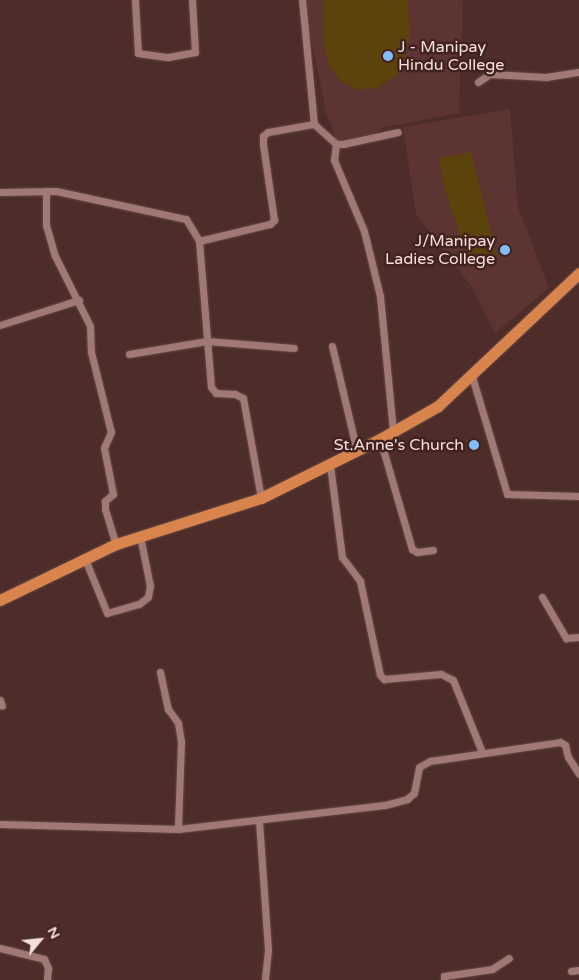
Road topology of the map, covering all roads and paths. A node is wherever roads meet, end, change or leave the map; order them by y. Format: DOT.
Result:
graph roads {
  1 [pos="135,0"];
  2 [pos="192,0"];
  3 [pos="302,0"];
  4 [pos="579,72"];
  5 [pos="478,82"];
  6 [pos="314,124"];
  7 [pos="398,132"];
  8 [pos="336,144"];
  9 [pos="46,191"];
  10 [pos="0,192"];
  11 [pos="199,241"];
  12 [pos="579,273"];
  13 [pos="78,300"];
  14 [pos="0,325"];
  15 [pos="207,340"];
  16 [pos="332,346"];
  17 [pos="294,348"];
  18 [pos="129,354"];
  19 [pos="471,372"];
  20 [pos="393,432"];
  21 [pos="380,439"];
  22 [pos="356,452"];
  23 [pos="330,465"];
  24 [pos="579,496"];
  25 [pos="261,498"];
  26 [pos="140,536"];
  27 [pos="116,544"];
  28 [pos="433,550"];
  29 [pos="85,559"];
  30 [pos="542,597"];
  31 [pos="0,600"];
  32 [pos="579,637"];
  33 [pos="160,672"];
  34 [pos="482,752"];
  35 [pos="579,774"];
  36 [pos="259,821"];
  37 [pos="0,824"];
  38 [pos="178,829"];
  39 [pos="0,948"];
  40 [pos="509,958"];
  41 [pos="47,980"];
  42 [pos="265,980"];
  43 [pos="444,980"];
  1 -- 2 [label="street"];
  3 -- 6 [label="street"];
  4 -- 5 [label="street"];
  6 -- 8 [label="street"];
  6 -- 11 [label="street"];
  7 -- 8 [label="street"];
  8 -- 20 [label="street"];
  9 -- 10 [label="street"];
  9 -- 11 [label="street"];
  9 -- 13 [label="street"];
  11 -- 15 [label="street"];
  12 -- 19 [label="main road"];
  13 -- 14 [label="street"];
  13 -- 27 [label="street"];
  15 -- 17 [label="street"];
  15 -- 18 [label="street"];
  15 -- 25 [label="street"];
  16 -- 22 [label="street"];
  19 -- 20 [label="main road"];
  19 -- 24 [label="street"];
  20 -- 21 [label="main road"];
  21 -- 22 [label="main road"];
  21 -- 28 [label="street"];
  22 -- 23 [label="main road"];
  23 -- 25 [label="main road"];
  23 -- 34 [label="street"];
  25 -- 26 [label="main road"];
  26 -- 27 [label="main road"];
  26 -- 29 [label="street"];
  27 -- 29 [label="main road"];
  29 -- 31 [label="main road"];
  30 -- 32 [label="street"];
  33 -- 38 [label="street"];
  34 -- 35 [label="street"];
  34 -- 36 [label="street"];
  36 -- 38 [label="street"];
  36 -- 42 [label="street"];
  37 -- 38 [label="street"];
  39 -- 41 [label="street"];
  40 -- 43 [label="street"];
}
